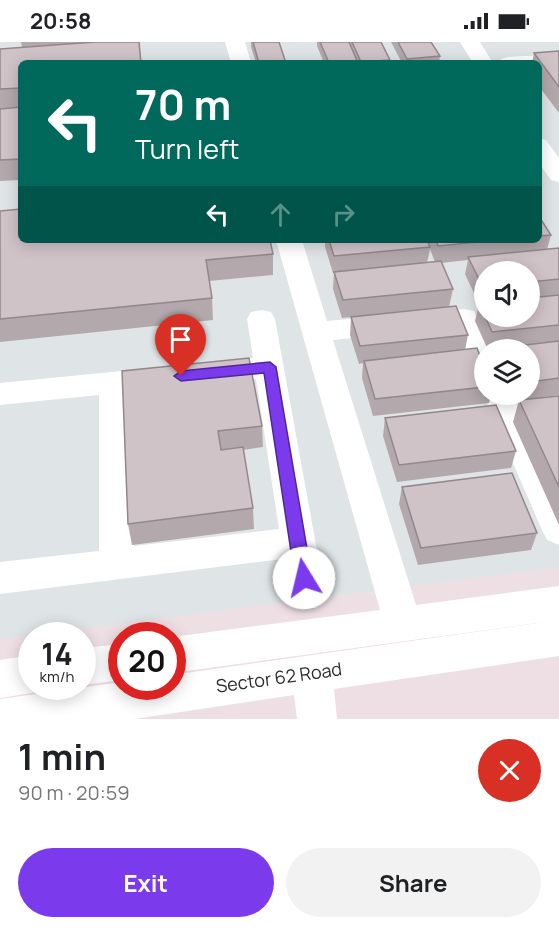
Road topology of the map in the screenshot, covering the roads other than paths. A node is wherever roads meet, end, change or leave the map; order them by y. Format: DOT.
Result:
graph roads {
  1 [pos="235,42"];
  2 [pos="470,42"];
  3 [pos="530,42"];
  4 [pos="240,60"];
  5 [pos="481,60"];
  6 [pos="552,61"];
  7 [pos="542,151"];
  8 [pos="559,175"];
  9 [pos="290,243"];
  10 [pos="474,317"];
  11 [pos="261,319"];
  12 [pos="315,332"];
  13 [pos="270,367"];
  14 [pos="114,383"];
  15 [pos="0,394"];
  16 [pos="503,405"];
  17 [pos="559,530"];
  18 [pos="298,542"];
  19 [pos="117,563"];
  20 [pos="0,578"];
  21 [pos="304,578"];
  22 [pos="559,603"];
  23 [pos="403,624"];
  24 [pos="559,638"];
  25 [pos="186,653"];
  26 [pos="312,673"];
  27 [pos="18,676"];
  28 [pos="0,678"];
  29 [pos="0,719"];
  30 [pos="317,719"];
  1 -- 4 [label="street"];
  2 -- 5 [label="street"];
  3 -- 6 [label="street"];
  7 -- 8 [label="street"];
  9 -- 12 [label="street"];
  10 -- 12 [label="street"];
  11 -- 13 [label="street"];
  12 -- 23 [label="street"];
  13 -- 14 [label="street"];
  13 -- 18 [label="street"];
  14 -- 15 [label="street"];
  14 -- 19 [label="street"];
  16 -- 17 [label="street"];
  18 -- 19 [label="street"];
  18 -- 21 [label="street"];
  19 -- 20 [label="street"];
  22 -- 23 [label="street"];
  23 -- 25 [label="street"];
  24 -- 26 [label="street, Sector 62 Road"];
  26 -- 29 [label="street, Sector 62 Road"];
  26 -- 30 [label="street"];
  27 -- 28 [label="street"];
}
